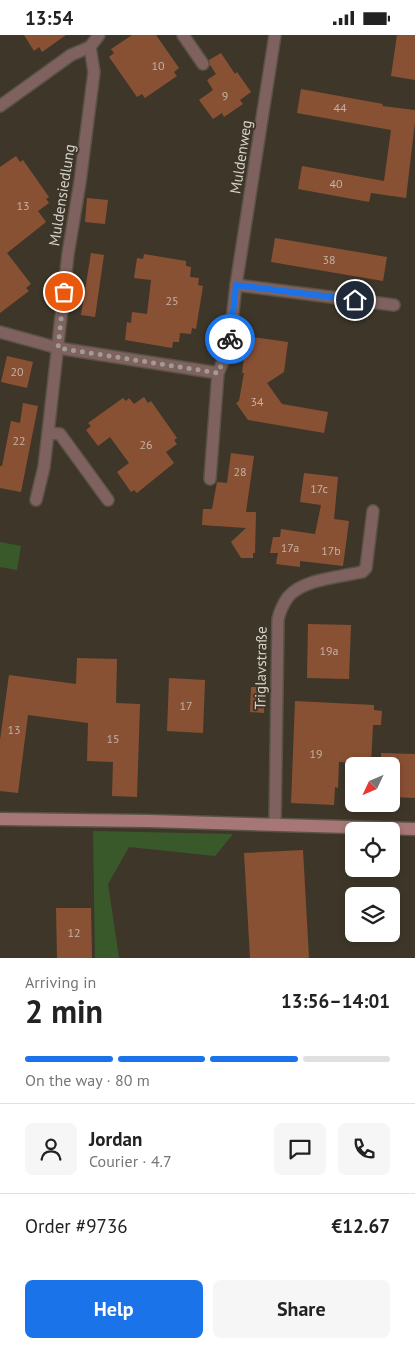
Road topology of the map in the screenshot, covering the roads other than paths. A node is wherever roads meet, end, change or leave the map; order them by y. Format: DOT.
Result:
graph roads {
  1 [pos="99,35"];
  2 [pos="183,35"];
  3 [pos="275,35"];
  4 [pos="90,47"];
  5 [pos="203,64"];
  6 [pos="0,106"];
  7 [pos="236,285"];
  8 [pos="394,305"];
  9 [pos="0,332"];
  10 [pos="58,348"];
  11 [pos="218,373"];
  12 [pos="48,433"];
  13 [pos="210,479"];
  14 [pos="36,500"];
  15 [pos="108,500"];
  16 [pos="373,511"];
  17 [pos="0,819"];
  18 [pos="275,825"];
  19 [pos="415,829"];
  1 -- 4 [label="street"];
  2 -- 5 [label="street"];
  3 -- 7 [label="street, Muldenweg"];
  4 -- 6 [label="street"];
  4 -- 10 [label="street, Muldensiedlung"];
  7 -- 8 [label="street"];
  7 -- 11 [label="street, Muldenweg"];
  9 -- 10 [label="street"];
  10 -- 11 [label="street"];
  10 -- 12 [label="street, Muldensiedlung"];
  11 -- 13 [label="street, Muldenweg"];
  12 -- 14 [label="street, Muldensiedlung"];
  12 -- 15 [label="street"];
  16 -- 18 [label="street, Triglavstraße"];
  17 -- 18 [label="street"];
  18 -- 19 [label="street"];
}
